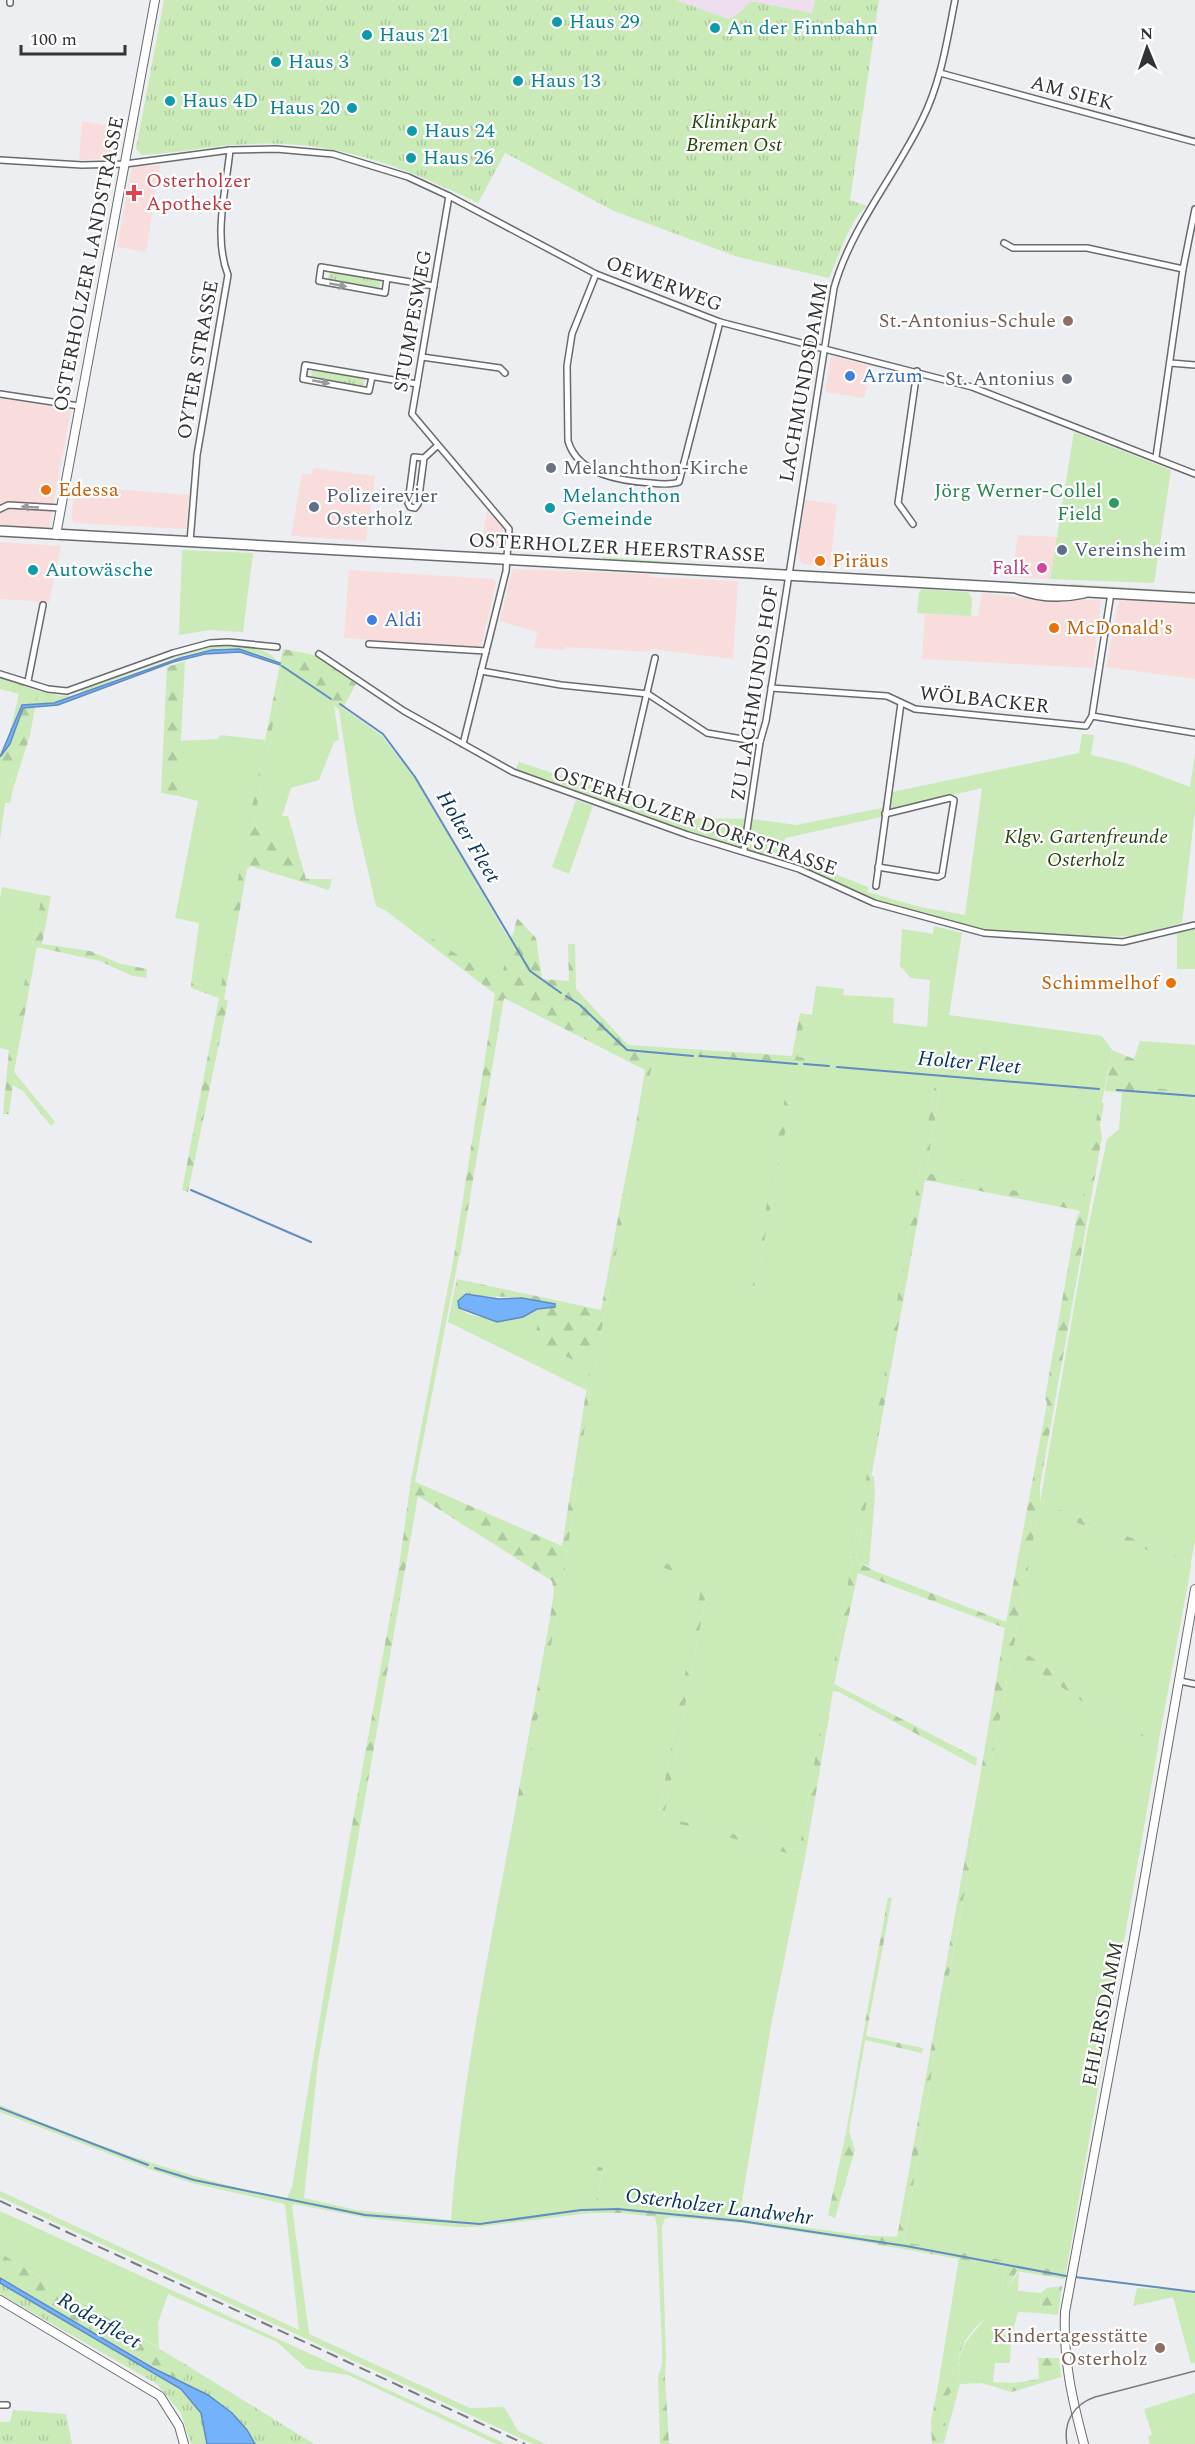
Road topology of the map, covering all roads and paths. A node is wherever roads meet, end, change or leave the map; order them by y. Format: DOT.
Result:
graph roads {
  1 [pos="155,0"];
  2 [pos="955,0"];
  3 [pos="940,73"];
  4 [pos="1195,142"];
  5 [pos="230,150"];
  6 [pos="0,160"];
  7 [pos="124,164"];
  8 [pos="449,196"];
  9 [pos="1195,209"];
  10 [pos="1004,243"];
  11 [pos="1183,269"];
  12 [pos="596,274"];
  13 [pos="387,278"];
  14 [pos="434,286"];
  15 [pos="720,322"];
  16 [pos="824,348"];
  17 [pos="422,357"];
  18 [pos="1170,363"];
  19 [pos="1195,365"];
  20 [pos="917,371"];
  21 [pos="505,373"];
  22 [pos="372,376"];
  23 [pos="417,384"];
  24 [pos="0,394"];
  25 [pos="80,406"];
  26 [pos="438,446"];
  27 [pos="1156,457"];
  28 [pos="424,458"];
  29 [pos="1195,474"];
  30 [pos="61,508"];
  31 [pos="0,509"];
  32 [pos="913,524"];
  33 [pos="0,531"];
  34 [pos="56,535"];
  35 [pos="190,542"];
  36 [pos="507,560"];
  37 [pos="789,575"];
  38 [pos="1112,593"];
  39 [pos="1195,598"];
  40 [pos="43,605"];
  41 [pos="369,644"];
  42 [pos="277,647"];
  43 [pos="486,651"];
  44 [pos="319,654"];
  45 [pos="655,658"];
  46 [pos="481,671"];
  47 [pos="0,674"];
  48 [pos="28,681"];
  49 [pos="771,688"];
  50 [pos="648,694"];
  51 [pos="901,703"];
  52 [pos="1092,716"];
  53 [pos="1195,734"];
  54 [pos="760,742"];
  55 [pos="463,744"];
  56 [pos="625,788"];
  57 [pos="885,814"];
  58 [pos="744,850"];
  59 [pos="878,867"];
  60 [pos="876,886"];
  61 [pos="1195,925"];
  62 [pos="1195,1589"];
  63 [pos="1180,1681"];
  64 [pos="1195,1684"];
  65 [pos="0,2300"];
  66 [pos="0,2404"];
  67 [pos="7,2405"];
  68 [pos="184,2444"];
  69 [pos="1084,2444"];
  1 -- 7 [label="street, OSTERHOLZER LANDSTRASSE"];
  2 -- 3 [label="street, LACHMUNDSDAMM"];
  3 -- 4 [label="street, AM SIEK"];
  3 -- 16 [label="street, LACHMUNDSDAMM"];
  5 -- 7 [label="street, OEWERWEG"];
  5 -- 8 [label="street, OEWERWEG"];
  5 -- 35 [label="street, OYTER STRASSE"];
  6 -- 7 [label="street, OEWERWEG"];
  7 -- 25 [label="street, OSTERHOLZER LANDSTRASSE"];
  8 -- 12 [label="street, OEWERWEG"];
  8 -- 14 [label="street, STUMPESWEG"];
  9 -- 11 [label="street"];
  10 -- 11 [label="street"];
  11 -- 18 [label="street"];
  12 -- 15 [label="street, OEWERWEG"];
  12 -- 15 [label="street"];
  13 -- 13 [label="street, one-way"];
  13 -- 14 [label="street"];
  14 -- 17 [label="street, STUMPESWEG"];
  15 -- 16 [label="street, OEWERWEG"];
  16 -- 20 [label="street, OEWERWEG"];
  16 -- 37 [label="street, LACHMUNDSDAMM"];
  17 -- 21 [label="street"];
  17 -- 23 [label="street, STUMPESWEG"];
  18 -- 19 [label="street"];
  18 -- 27 [label="street"];
  20 -- 27 [label="street, OEWERWEG"];
  20 -- 32 [label="street"];
  22 -- 22 [label="street, one-way"];
  22 -- 23 [label="street"];
  23 -- 26 [label="street, STUMPESWEG"];
  24 -- 25 [label="street"];
  25 -- 30 [label="street, OSTERHOLZER LANDSTRASSE"];
  26 -- 28 [label="street"];
  26 -- 36 [label="street, STUMPESWEG"];
  27 -- 29 [label="street, OEWERWEG"];
  28 -- 28 [label="street"];
  30 -- 31 [label="street, one-way"];
  30 -- 34 [label="street, OSTERHOLZER LANDSTRASSE"];
  33 -- 34 [label="main road, OSTERHOLZER HEERSTRASSE"];
  34 -- 35 [label="main road, OSTERHOLZER HEERSTRASSE"];
  35 -- 36 [label="main road, OSTERHOLZER HEERSTRASSE"];
  36 -- 37 [label="main road, OSTERHOLZER HEERSTRASSE"];
  36 -- 43 [label="street, STUMPESWEG"];
  37 -- 38 [label="main road, OSTERHOLZER HEERSTRASSE"];
  37 -- 49 [label="street, ZU LACHMUNDS HOF"];
  38 -- 39 [label="main road, OSTERHOLZER HEERSTRASSE"];
  38 -- 52 [label="street"];
  40 -- 48 [label="street"];
  41 -- 43 [label="street"];
  42 -- 48 [label="street"];
  43 -- 46 [label="street, STUMPESWEG"];
  44 -- 55 [label="street, OSTERHOLZER DORFSTRASSE"];
  45 -- 50 [label="street"];
  46 -- 50 [label="street"];
  46 -- 55 [label="street, STUMPESWEG"];
  47 -- 48 [label="street"];
  49 -- 51 [label="street, WÖLBACKER"];
  49 -- 54 [label="street, ZU LACHMUNDS HOF"];
  50 -- 54 [label="street"];
  50 -- 56 [label="street"];
  51 -- 52 [label="street, WÖLBACKER"];
  51 -- 57 [label="street"];
  52 -- 53 [label="street"];
  54 -- 58 [label="street, ZU LACHMUNDS HOF"];
  55 -- 58 [label="street, OSTERHOLZER DORFSTRASSE"];
  57 -- 59 [label="street"];
  57 -- 59 [label="street"];
  58 -- 61 [label="street, OSTERHOLZER DORFSTRASSE"];
  59 -- 60 [label="street"];
  62 -- 63 [label="street, EHLERSDAMM"];
  63 -- 64 [label="street"];
  63 -- 69 [label="street, EHLERSDAMM"];
  65 -- 68 [label="street"];
  66 -- 67 [label="street"];
}
